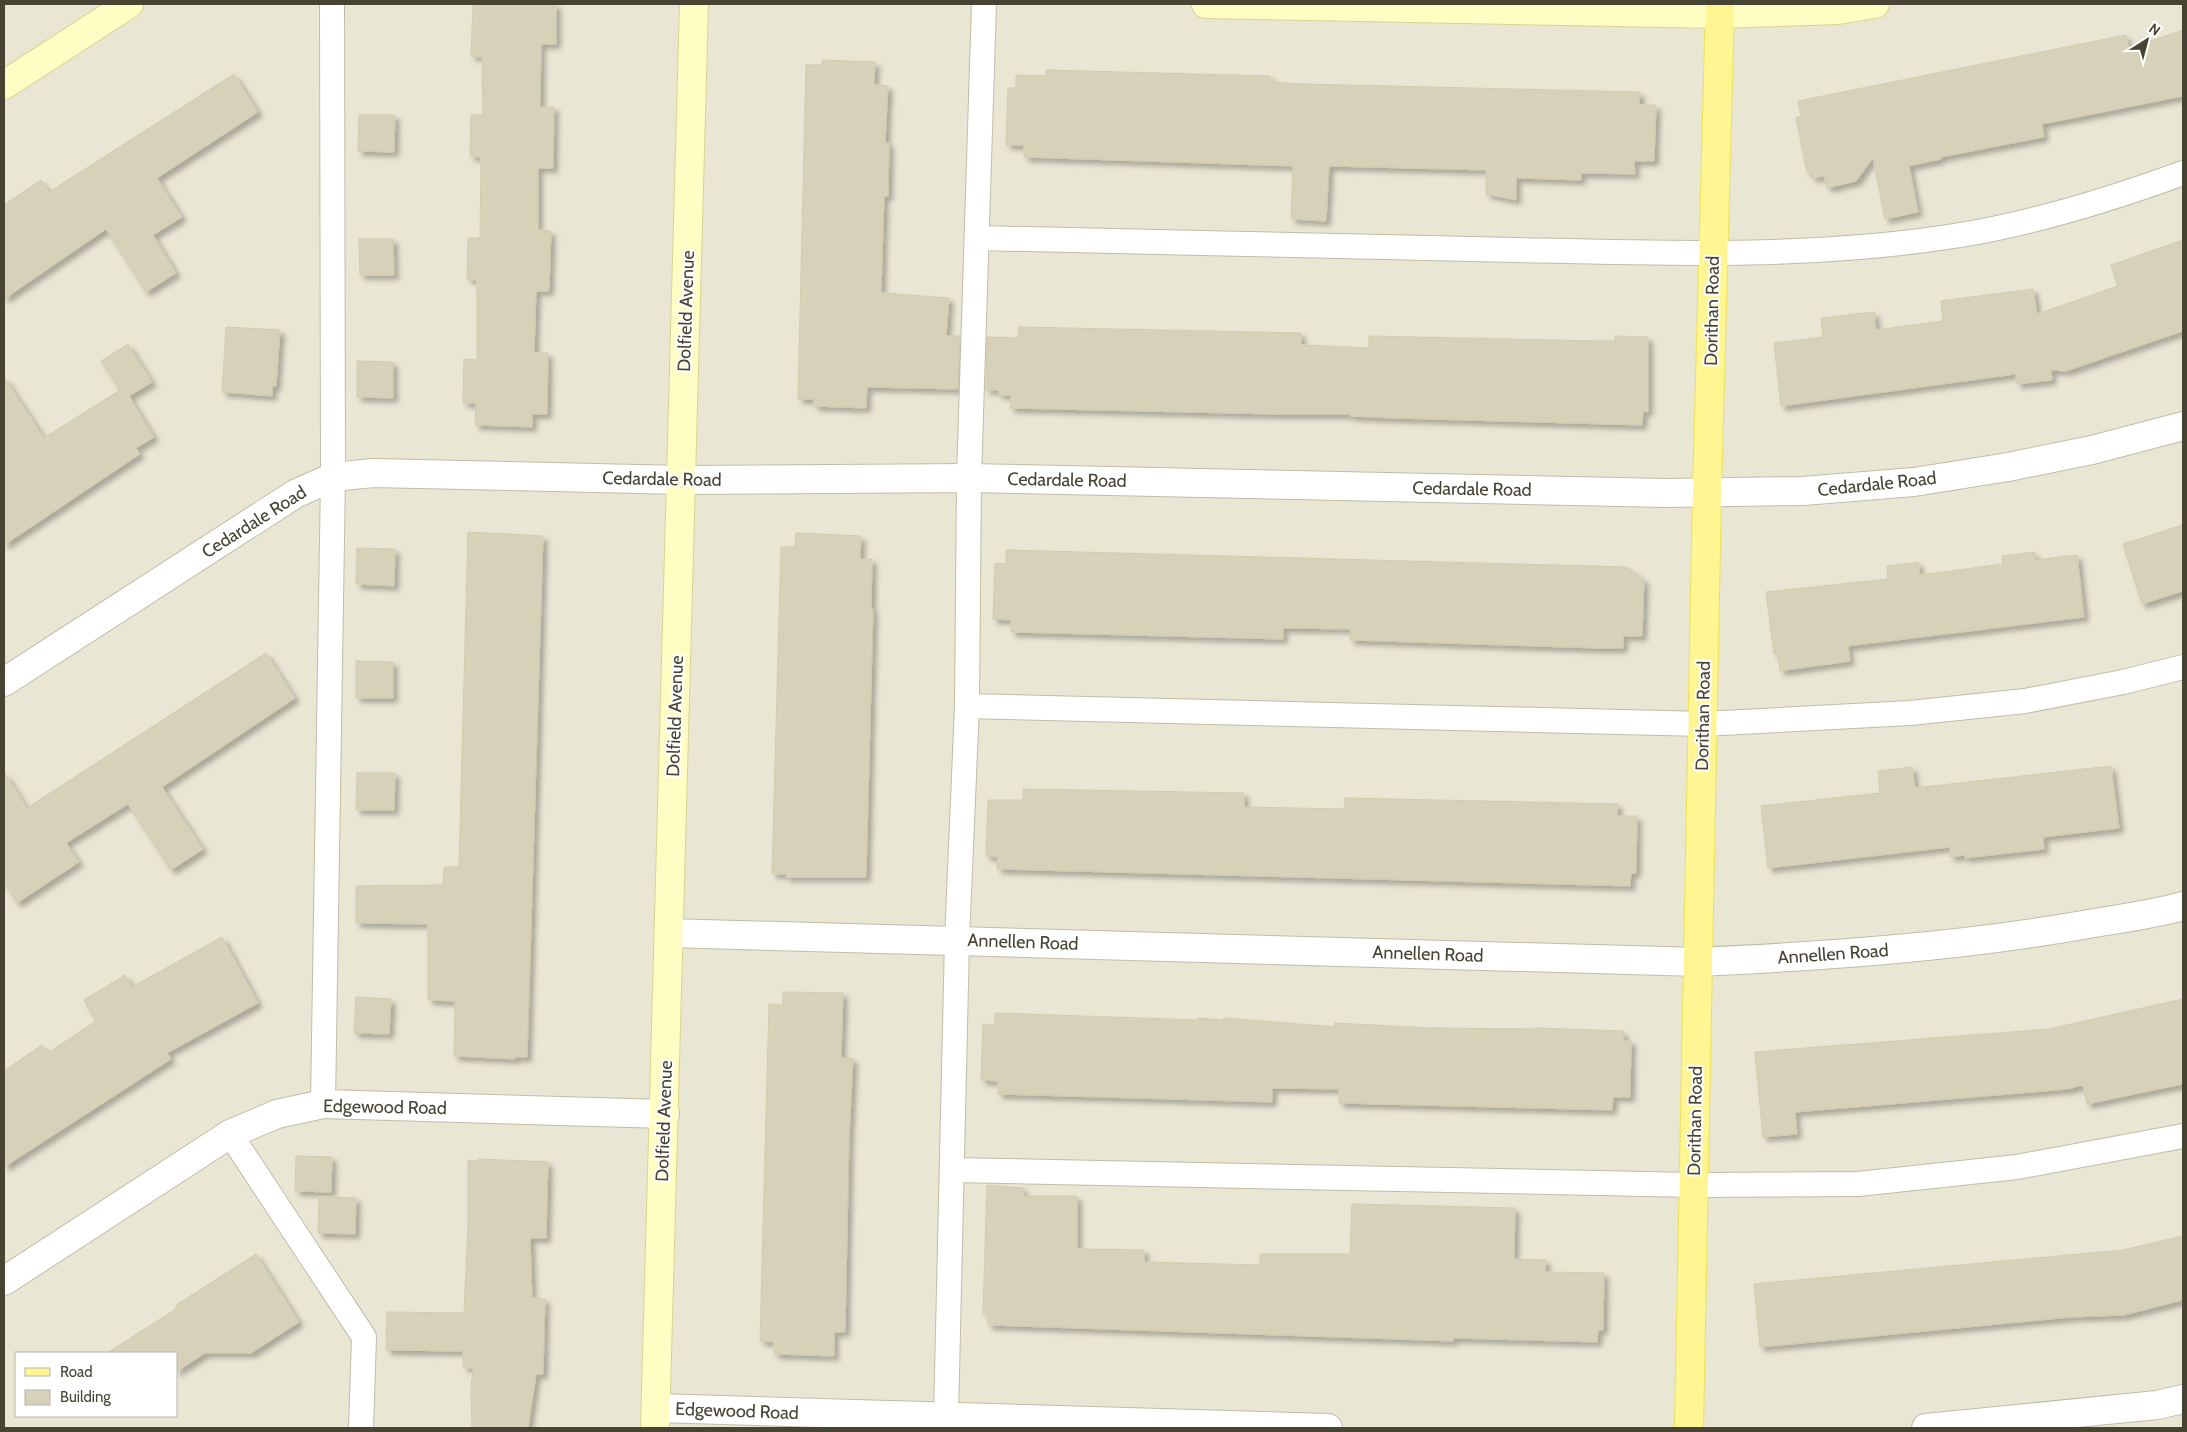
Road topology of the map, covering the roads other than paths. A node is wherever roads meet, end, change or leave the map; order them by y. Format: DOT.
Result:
graph roads {
  1 [pos="129,4"];
  2 [pos="332,4"];
  3 [pos="694,4"];
  4 [pos="984,4"];
  5 [pos="1206,4"];
  6 [pos="1875,4"];
  7 [pos="1719,9"];
  8 [pos="4,85"];
  9 [pos="2183,173"];
  10 [pos="977,238"];
  11 [pos="1713,254"];
  12 [pos="2183,426"];
  13 [pos="333,477"];
  14 [pos="969,478"];
  15 [pos="682,480"];
  16 [pos="1707,493"];
  17 [pos="2183,667"];
  18 [pos="4,682"];
  19 [pos="968,706"];
  20 [pos="1703,724"];
  21 [pos="2183,906"];
  22 [pos="669,933"];
  23 [pos="957,940"];
  24 [pos="1698,962"];
  25 [pos="323,1104"];
  26 [pos="665,1114"];
  27 [pos="230,1134"];
  28 [pos="2183,1136"];
  29 [pos="952,1170"];
  30 [pos="1694,1185"];
  31 [pos="4,1281"];
  32 [pos="2183,1399"];
  33 [pos="656,1418"];
  34 [pos="946,1418"];
  35 [pos="1155,1426"];
  36 [pos="361,1428"];
  37 [pos="1328,1428"];
  38 [pos="1689,1428"];
  39 [pos="1941,1428"];
  1 -- 8 [label="street"];
  2 -- 13 [label="lane"];
  3 -- 15 [label="street, Dolfield Avenue"];
  4 -- 10 [label="lane"];
  5 -- 7 [label="street"];
  6 -- 7 [label="street"];
  7 -- 11 [label="main road, Dorithan Road"];
  9 -- 11 [label="lane"];
  10 -- 11 [label="lane"];
  10 -- 14 [label="lane"];
  11 -- 16 [label="main road, Dorithan Road"];
  12 -- 16 [label="street, Cedardale Road"];
  13 -- 15 [label="street, Cedardale Road"];
  13 -- 18 [label="street, Cedardale Road"];
  13 -- 25 [label="lane"];
  14 -- 15 [label="street, Cedardale Road"];
  14 -- 16 [label="street, Cedardale Road"];
  14 -- 19 [label="lane"];
  15 -- 22 [label="street, Dolfield Avenue"];
  16 -- 20 [label="main road, Dorithan Road"];
  17 -- 20 [label="lane"];
  19 -- 20 [label="lane"];
  19 -- 23 [label="lane"];
  20 -- 24 [label="main road, Dorithan Road"];
  21 -- 24 [label="street, Annellen Road"];
  22 -- 23 [label="street, Annellen Road"];
  22 -- 26 [label="street, Dolfield Avenue"];
  23 -- 24 [label="street, Annellen Road"];
  23 -- 29 [label="lane"];
  24 -- 30 [label="main road, Dorithan Road"];
  25 -- 26 [label="street, Edgewood Road"];
  25 -- 27 [label="street, Edgewood Road"];
  26 -- 33 [label="street, Dolfield Avenue"];
  27 -- 31 [label="street, Edgewood Road"];
  27 -- 36 [label="lane"];
  28 -- 30 [label="lane"];
  29 -- 30 [label="lane"];
  29 -- 34 [label="lane"];
  30 -- 38 [label="main road, Dorithan Road"];
  32 -- 39 [label="street"];
  33 -- 34 [label="street, Edgewood Road"];
  34 -- 35 [label="street, Edgewood Road"];
  35 -- 37 [label="street, Edgewood Road"];
}
